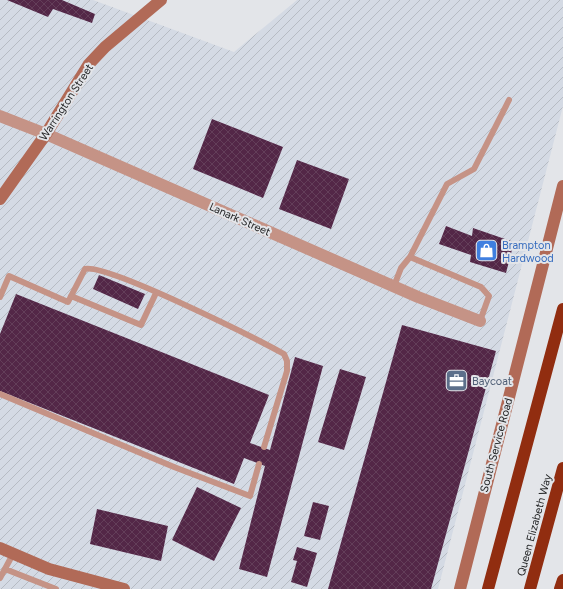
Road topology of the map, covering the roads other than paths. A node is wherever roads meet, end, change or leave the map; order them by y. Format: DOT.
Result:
graph roads {
  1 [pos="161,0"];
  2 [pos="509,100"];
  3 [pos="0,116"];
  4 [pos="46,134"];
  5 [pos="563,186"];
  6 [pos="0,199"];
  7 [pos="410,257"];
  8 [pos="394,286"];
  9 [pos="156,293"];
  10 [pos="71,296"];
  11 [pos="0,297"];
  12 [pos="563,309"];
  13 [pos="480,321"];
  14 [pos="0,394"];
  15 [pos="264,447"];
  16 [pos="259,464"];
  17 [pos="563,468"];
  18 [pos="0,548"];
  19 [pos="13,554"];
  20 [pos="5,569"];
  21 [pos="0,578"];
  22 [pos="563,580"];
  23 [pos="43,587"];
  24 [pos="109,587"];
  25 [pos="56,589"];
  26 [pos="124,589"];
  27 [pos="460,589"];
  28 [pos="488,589"];
  29 [pos="530,589"];
  30 [pos="560,589"];
  1 -- 4 [label="street, Warrington Street"];
  2 -- 7 [label="lane"];
  3 -- 4 [label="street, Lanark Street"];
  4 -- 6 [label="street, Warrington Street"];
  4 -- 8 [label="street, Lanark Street"];
  5 -- 27 [label="street, South Service Road"];
  7 -- 8 [label="lane"];
  7 -- 13 [label="lane"];
  8 -- 13 [label="street, Lanark Street"];
  9 -- 10 [label="lane"];
  9 -- 10 [label="lane"];
  9 -- 15 [label="lane"];
  10 -- 11 [label="lane"];
  12 -- 28 [label="highway"];
  14 -- 16 [label="lane"];
  17 -- 29 [label="highway, Queen Elizabeth Way"];
  18 -- 19 [label="street"];
  19 -- 20 [label="lane"];
  19 -- 24 [label="street"];
  20 -- 21 [label="lane"];
  20 -- 23 [label="lane"];
  22 -- 30 [label="highway"];
  23 -- 25 [label="lane"];
  24 -- 26 [label="street"];
}
